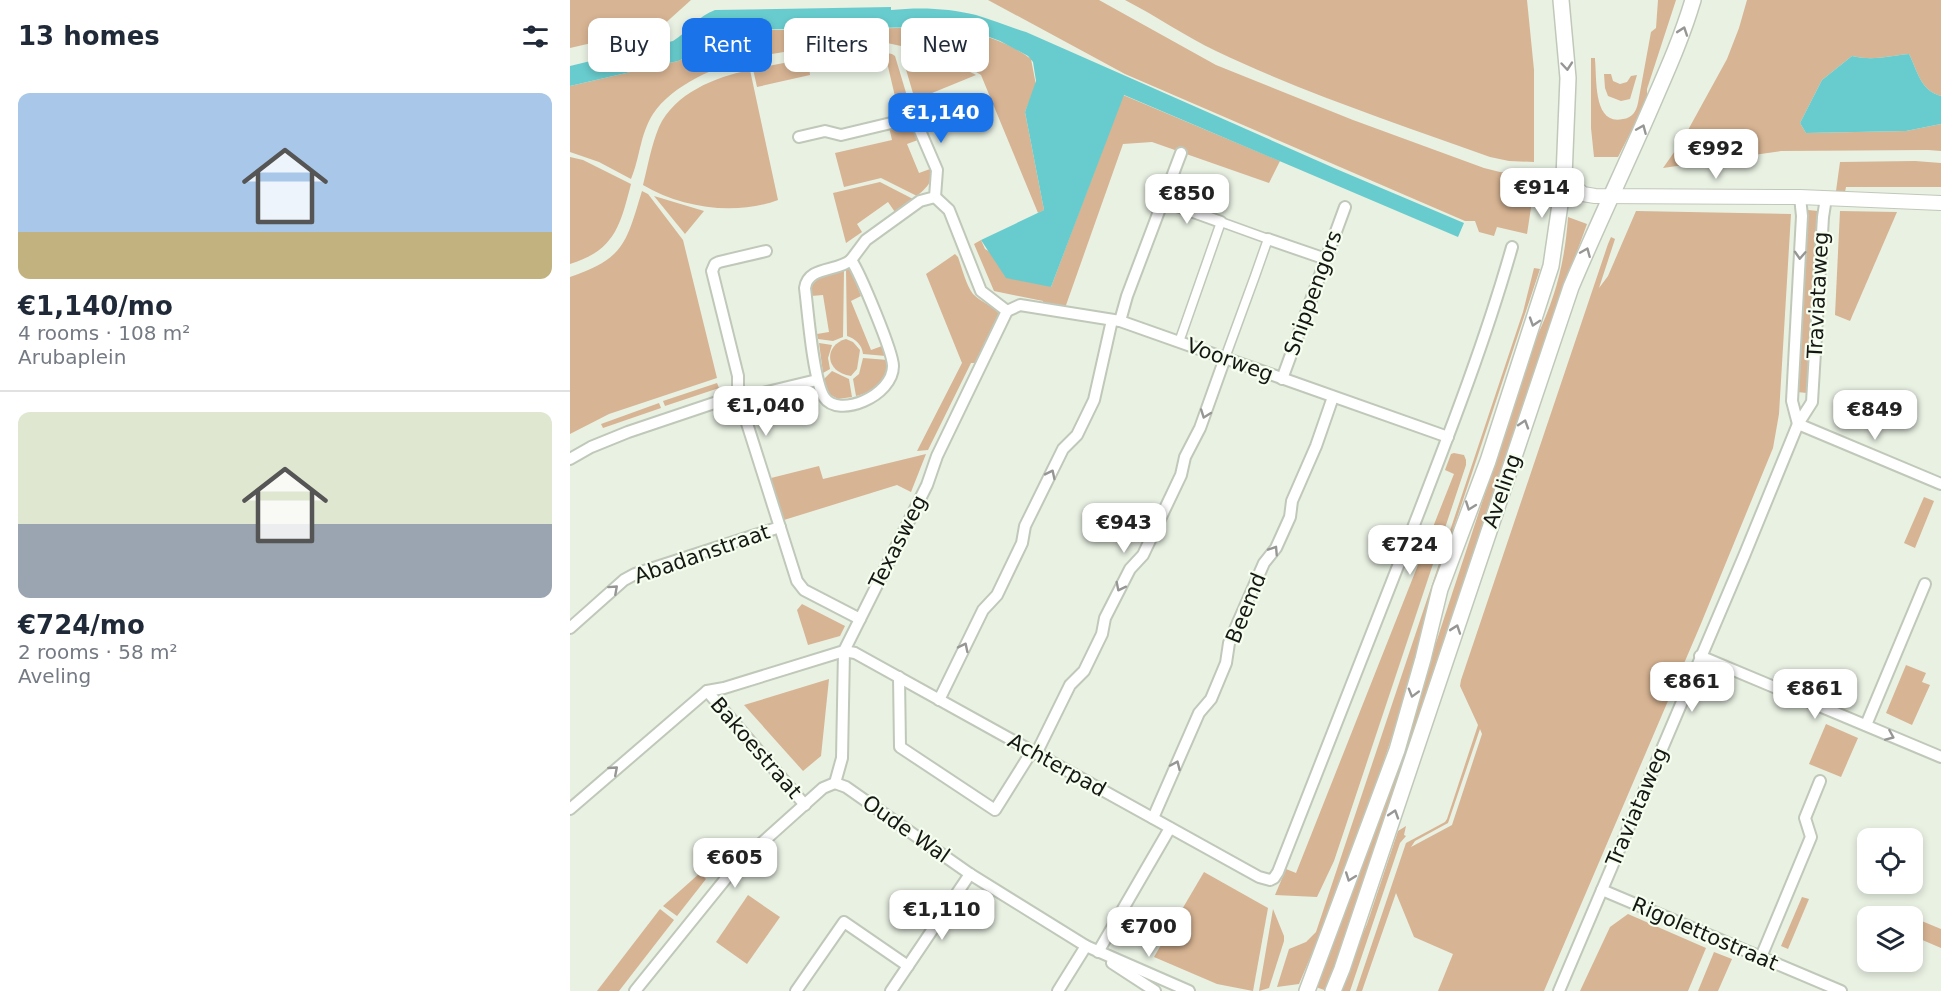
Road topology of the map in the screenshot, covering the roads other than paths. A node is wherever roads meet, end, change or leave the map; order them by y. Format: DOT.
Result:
graph roads {
  1 [pos="1561,0"];
  2 [pos="1693,0"];
  3 [pos="799,137"];
  4 [pos="1181,153"];
  5 [pos="1564,177"];
  6 [pos="1610,196"];
  7 [pos="935,197"];
  8 [pos="1800,197"];
  9 [pos="1826,198"];
  10 [pos="1163,201"];
  11 [pos="1941,203"];
  12 [pos="1345,207"];
  13 [pos="1221,222"];
  14 [pos="1268,238"];
  15 [pos="1512,247"];
  16 [pos="766,251"];
  17 [pos="1326,259"];
  18 [pos="851,260"];
  19 [pos="1007,311"];
  20 [pos="1116,321"];
  21 [pos="1179,342"];
  22 [pos="1225,358"];
  23 [pos="1282,379"];
  24 [pos="818,380"];
  25 [pos="738,396"];
  26 [pos="1333,397"];
  27 [pos="1798,424"];
  28 [pos="1449,437"];
  29 [pos="570,459"];
  30 [pos="1941,484"];
  31 [pos="780,527"];
  32 [pos="1925,584"];
  33 [pos="860,619"];
  34 [pos="570,628"];
  35 [pos="844,651"];
  36 [pos="1700,656"];
  37 [pos="899,677"];
  38 [pos="707,691"];
  39 [pos="939,700"];
  40 [pos="1866,726"];
  41 [pos="1034,752"];
  42 [pos="1941,758"];
  43 [pos="1820,781"];
  44 [pos="835,783"];
  45 [pos="805,805"];
  46 [pos="570,809"];
  47 [pos="1153,818"];
  48 [pos="1170,828"];
  49 [pos="970,874"];
  50 [pos="1602,890"];
  51 [pos="1086,946"];
  52 [pos="1098,952"];
  53 [pos="1761,957"];
  54 [pos="908,966"];
  55 [pos="636,991"];
  56 [pos="796,991"];
  57 [pos="891,991"];
  58 [pos="1058,991"];
  59 [pos="1155,991"];
  60 [pos="1189,991"];
  61 [pos="1307,991"];
  62 [pos="1333,991"];
  63 [pos="1559,991"];
  64 [pos="1841,991"];
  1 -- 5 [label="main road, Aveling, one-way"];
  6 -- 2 [label="main road, Aveling, one-way"];
  3 -- 7 [label="street"];
  4 -- 10 [label="street"];
  5 -- 6 [label="street"];
  5 -- 61 [label="main road, Aveling, one-way"];
  6 -- 8 [label="street"];
  62 -- 6 [label="main road, Aveling, one-way"];
  7 -- 18 [label="street"];
  7 -- 19 [label="street"];
  8 -- 9 [label="street"];
  8 -- 27 [label="street, Traviataweg, one-way"];
  9 -- 11 [label="street"];
  9 -- 27 [label="street, Traviataweg"];
  10 -- 13 [label="street"];
  10 -- 20 [label="street"];
  12 -- 17 [label="street, Snippengors"];
  13 -- 14 [label="street"];
  13 -- 21 [label="street"];
  14 -- 17 [label="street"];
  14 -- 22 [label="street"];
  15 -- 28 [label="street"];
  16 -- 25 [label="street"];
  17 -- 23 [label="street, Snippengors"];
  18 -- 24 [label="street"];
  18 -- 24 [label="street"];
  19 -- 20 [label="street, Voorweg"];
  19 -- 33 [label="street, Texasweg"];
  20 -- 21 [label="street, Voorweg"];
  39 -- 20 [label="street, one-way"];
  21 -- 22 [label="street, Voorweg"];
  22 -- 23 [label="street, Voorweg"];
  22 -- 41 [label="street, one-way"];
  23 -- 26 [label="street, Voorweg"];
  24 -- 25 [label="street"];
  25 -- 29 [label="street"];
  25 -- 31 [label="street"];
  26 -- 28 [label="street, Voorweg"];
  47 -- 26 [label="street, Beemd, one-way"];
  27 -- 30 [label="street"];
  27 -- 36 [label="street, Traviataweg"];
  28 -- 48 [label="street, Achterpad"];
  31 -- 33 [label="street"];
  34 -- 31 [label="street, Abadanstraat, one-way"];
  32 -- 40 [label="street"];
  33 -- 35 [label="street, Texasweg"];
  35 -- 37 [label="street, Achterpad"];
  35 -- 38 [label="street"];
  35 -- 44 [label="street, Texasweg"];
  36 -- 40 [label="street"];
  36 -- 50 [label="street, Traviataweg"];
  37 -- 39 [label="street, Achterpad"];
  37 -- 41 [label="street"];
  38 -- 45 [label="street, Bakoestraat"];
  46 -- 38 [label="street, one-way"];
  39 -- 41 [label="street, Achterpad"];
  40 -- 42 [label="street, one-way"];
  41 -- 47 [label="street, Achterpad"];
  43 -- 53 [label="street"];
  44 -- 45 [label="street"];
  44 -- 49 [label="street, Oude Wal"];
  45 -- 55 [label="street"];
  47 -- 48 [label="street, Achterpad"];
  48 -- 52 [label="street"];
  49 -- 51 [label="street, Oude Wal"];
  49 -- 54 [label="street"];
  50 -- 53 [label="street, Rigolettostraat"];
  50 -- 63 [label="street, Traviataweg"];
  51 -- 52 [label="street, Oude Wal"];
  51 -- 58 [label="street"];
  52 -- 59 [label="street, Oude Wal"];
  52 -- 60 [label="street, Oude Wal"];
  53 -- 64 [label="street, Rigolettostraat"];
  54 -- 56 [label="street"];
  54 -- 57 [label="street"];
}
